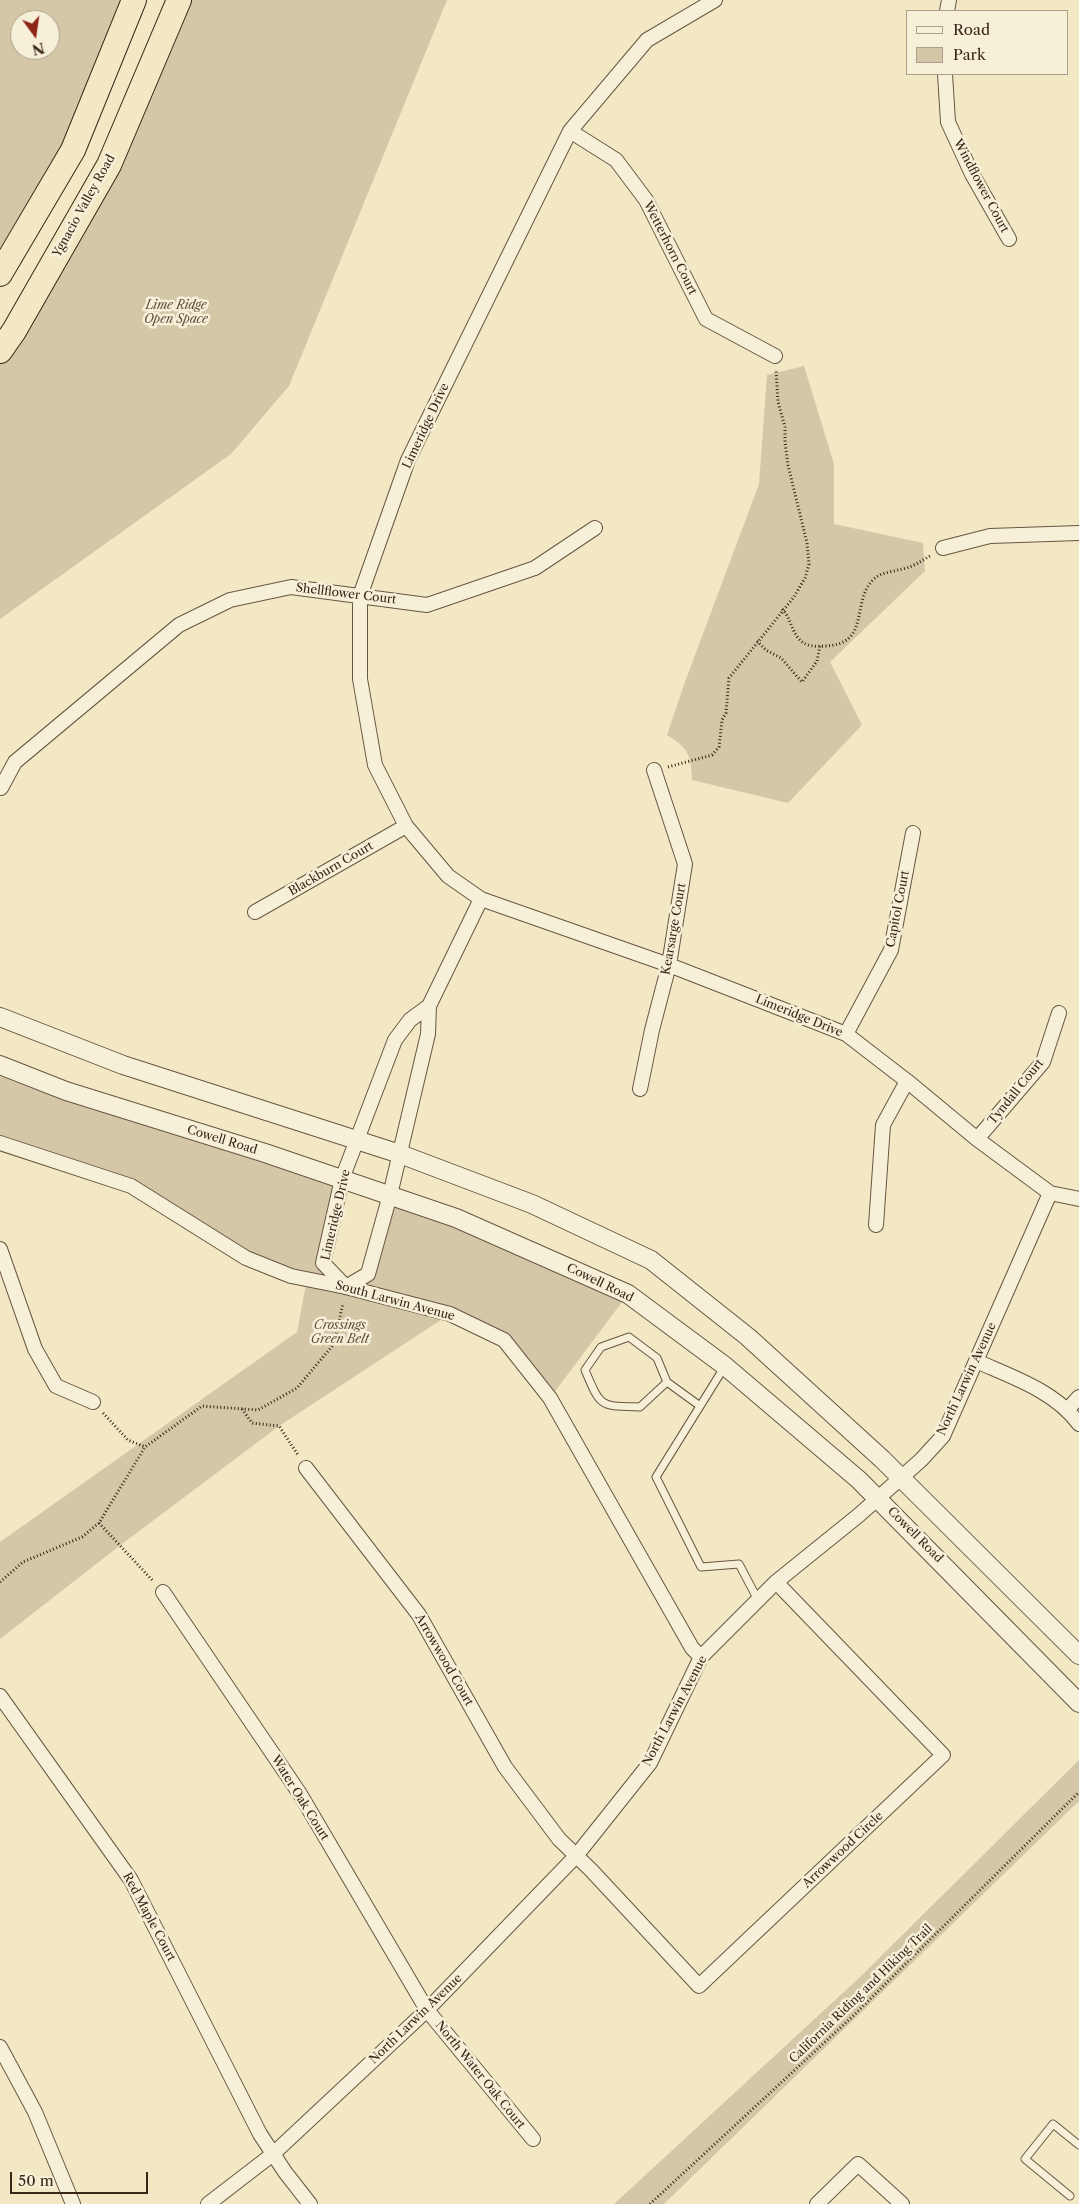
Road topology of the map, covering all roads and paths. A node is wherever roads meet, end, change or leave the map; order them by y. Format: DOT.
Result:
graph roads {
  1 [pos="134,0"];
  2 [pos="179,0"];
  3 [pos="714,0"];
  4 [pos="945,75"];
  5 [pos="570,131"];
  6 [pos="1009,239"];
  7 [pos="0,274"];
  8 [pos="0,351"];
  9 [pos="775,356"];
  10 [pos="595,528"];
  11 [pos="1079,532"];
  12 [pos="943,548"];
  13 [pos="360,596"];
  14 [pos="782,610"];
  15 [pos="757,640"];
  16 [pos="820,646"];
  17 [pos="654,770"];
  18 [pos="1,788"];
  19 [pos="406,826"];
  20 [pos="913,834"];
  21 [pos="481,899"];
  22 [pos="255,912"];
  23 [pos="669,965"];
  24 [pos="429,1006"];
  25 [pos="1059,1013"];
  26 [pos="0,1017"];
  27 [pos="846,1034"];
  28 [pos="0,1065"];
  29 [pos="907,1081"];
  30 [pos="640,1090"];
  31 [pos="977,1139"];
  32 [pos="357,1140"];
  33 [pos="0,1142"];
  34 [pos="400,1154"];
  35 [pos="342,1179"];
  36 [pos="1050,1193"];
  37 [pos="390,1195"];
  38 [pos="1079,1199"];
  39 [pos="876,1226"];
  40 [pos="0,1249"];
  41 [pos="346,1287"];
  42 [pos="976,1360"];
  43 [pos="725,1366"];
  44 [pos="667,1382"];
  45 [pos="1079,1397"];
  46 [pos="93,1402"];
  47 [pos="700,1406"];
  48 [pos="242,1409"];
  49 [pos="1068,1409"];
  50 [pos="1079,1424"];
  51 [pos="145,1447"];
  52 [pos="306,1468"];
  53 [pos="901,1477"];
  54 [pos="878,1498"];
  55 [pos="98,1523"];
  56 [pos="0,1582"];
  57 [pos="776,1582"];
  58 [pos="163,1592"];
  59 [pos="758,1600"];
  60 [pos="1079,1655"];
  61 [pos="701,1657"];
  62 [pos="0,1696"];
  63 [pos="1079,1703"];
  64 [pos="1079,1792"];
  65 [pos="576,1856"];
  66 [pos="427,2010"];
  67 [pos="0,2047"];
  68 [pos="533,2139"];
  69 [pos="1079,2145"];
  70 [pos="273,2154"];
  71 [pos="1070,2196"];
  72 [pos="73,2204"];
  73 [pos="208,2204"];
  74 [pos="310,2204"];
  75 [pos="650,2204"];
  76 [pos="817,2204"];
  77 [pos="902,2204"];
  1 -- 7 [label="highway"];
  2 -- 8 [label="highway, Ygnacio Valley Road"];
  3 -- 5 [label="street, Limeridge Drive"];
  4 -- 6 [label="street, Windflower Court"];
  5 -- 9 [label="street, Wetterhorn Court"];
  5 -- 13 [label="street, Limeridge Drive"];
  9 -- 14 [label="path"];
  10 -- 13 [label="street, Shellflower Court"];
  11 -- 12 [label="street"];
  12 -- 16 [label="path"];
  13 -- 18 [label="street, Shellflower Court"];
  13 -- 19 [label="street, Limeridge Drive"];
  14 -- 15 [label="path"];
  14 -- 16 [label="path"];
  15 -- 16 [label="path"];
  15 -- 17 [label="path"];
  17 -- 23 [label="street, Kearsarge Court"];
  19 -- 21 [label="street, Limeridge Drive"];
  19 -- 22 [label="street, Blackburn Court"];
  20 -- 27 [label="street, Capitol Court"];
  21 -- 23 [label="street, Limeridge Drive"];
  21 -- 24 [label="street, Limeridge Drive"];
  23 -- 27 [label="street, Limeridge Drive"];
  23 -- 30 [label="street, Kearsarge Court"];
  24 -- 32 [label="street, Limeridge Drive"];
  24 -- 34 [label="street, Limeridge Drive"];
  25 -- 31 [label="street, Tyndall Court"];
  26 -- 32 [label="street"];
  27 -- 29 [label="street, Limeridge Drive"];
  28 -- 35 [label="street, Cowell Road"];
  29 -- 31 [label="street, Limeridge Drive"];
  29 -- 39 [label="street"];
  31 -- 36 [label="street, Limeridge Drive"];
  32 -- 34 [label="street"];
  32 -- 35 [label="street, Limeridge Drive"];
  33 -- 41 [label="street, South Larwin Avenue"];
  34 -- 37 [label="street, Limeridge Drive"];
  34 -- 53 [label="street"];
  35 -- 37 [label="street, Cowell Road"];
  35 -- 41 [label="street, Limeridge Drive"];
  36 -- 38 [label="street, Limeridge Drive"];
  36 -- 42 [label="street, North Larwin Avenue"];
  37 -- 41 [label="street, Limeridge Drive"];
  37 -- 43 [label="street, Cowell Road"];
  40 -- 46 [label="street"];
  41 -- 48 [label="path"];
  41 -- 61 [label="street, South Larwin Avenue"];
  42 -- 49 [label="street"];
  42 -- 53 [label="street, North Larwin Avenue"];
  43 -- 47 [label="lane"];
  43 -- 54 [label="street, Cowell Road"];
  44 -- 44 [label="lane"];
  44 -- 47 [label="lane"];
  45 -- 49 [label="street"];
  46 -- 51 [label="path"];
  47 -- 59 [label="lane"];
  48 -- 51 [label="path"];
  48 -- 52 [label="path"];
  49 -- 50 [label="street"];
  51 -- 55 [label="path"];
  52 -- 65 [label="street, Arrowwood Court"];
  53 -- 54 [label="street, North Larwin Avenue"];
  53 -- 60 [label="street"];
  54 -- 57 [label="street, North Larwin Avenue"];
  54 -- 63 [label="street, Cowell Road"];
  55 -- 56 [label="path"];
  55 -- 58 [label="path"];
  57 -- 59 [label="street, North Larwin Avenue"];
  57 -- 65 [label="street, Arrowwood Circle"];
  58 -- 66 [label="street, Water Oak Court"];
  59 -- 61 [label="street, North Larwin Avenue"];
  61 -- 65 [label="street, North Larwin Avenue"];
  62 -- 70 [label="street, Red Maple Court"];
  64 -- 75 [label="path, California Riding and Hiking Trail"];
  65 -- 66 [label="street, North Larwin Avenue"];
  66 -- 68 [label="street, North Water Oak Court"];
  66 -- 70 [label="street, North Larwin Avenue"];
  67 -- 72 [label="street"];
  69 -- 71 [label="lane"];
  70 -- 73 [label="street, North Larwin Avenue"];
  70 -- 74 [label="street, Red Maple Court"];
  76 -- 77 [label="street"];
}
